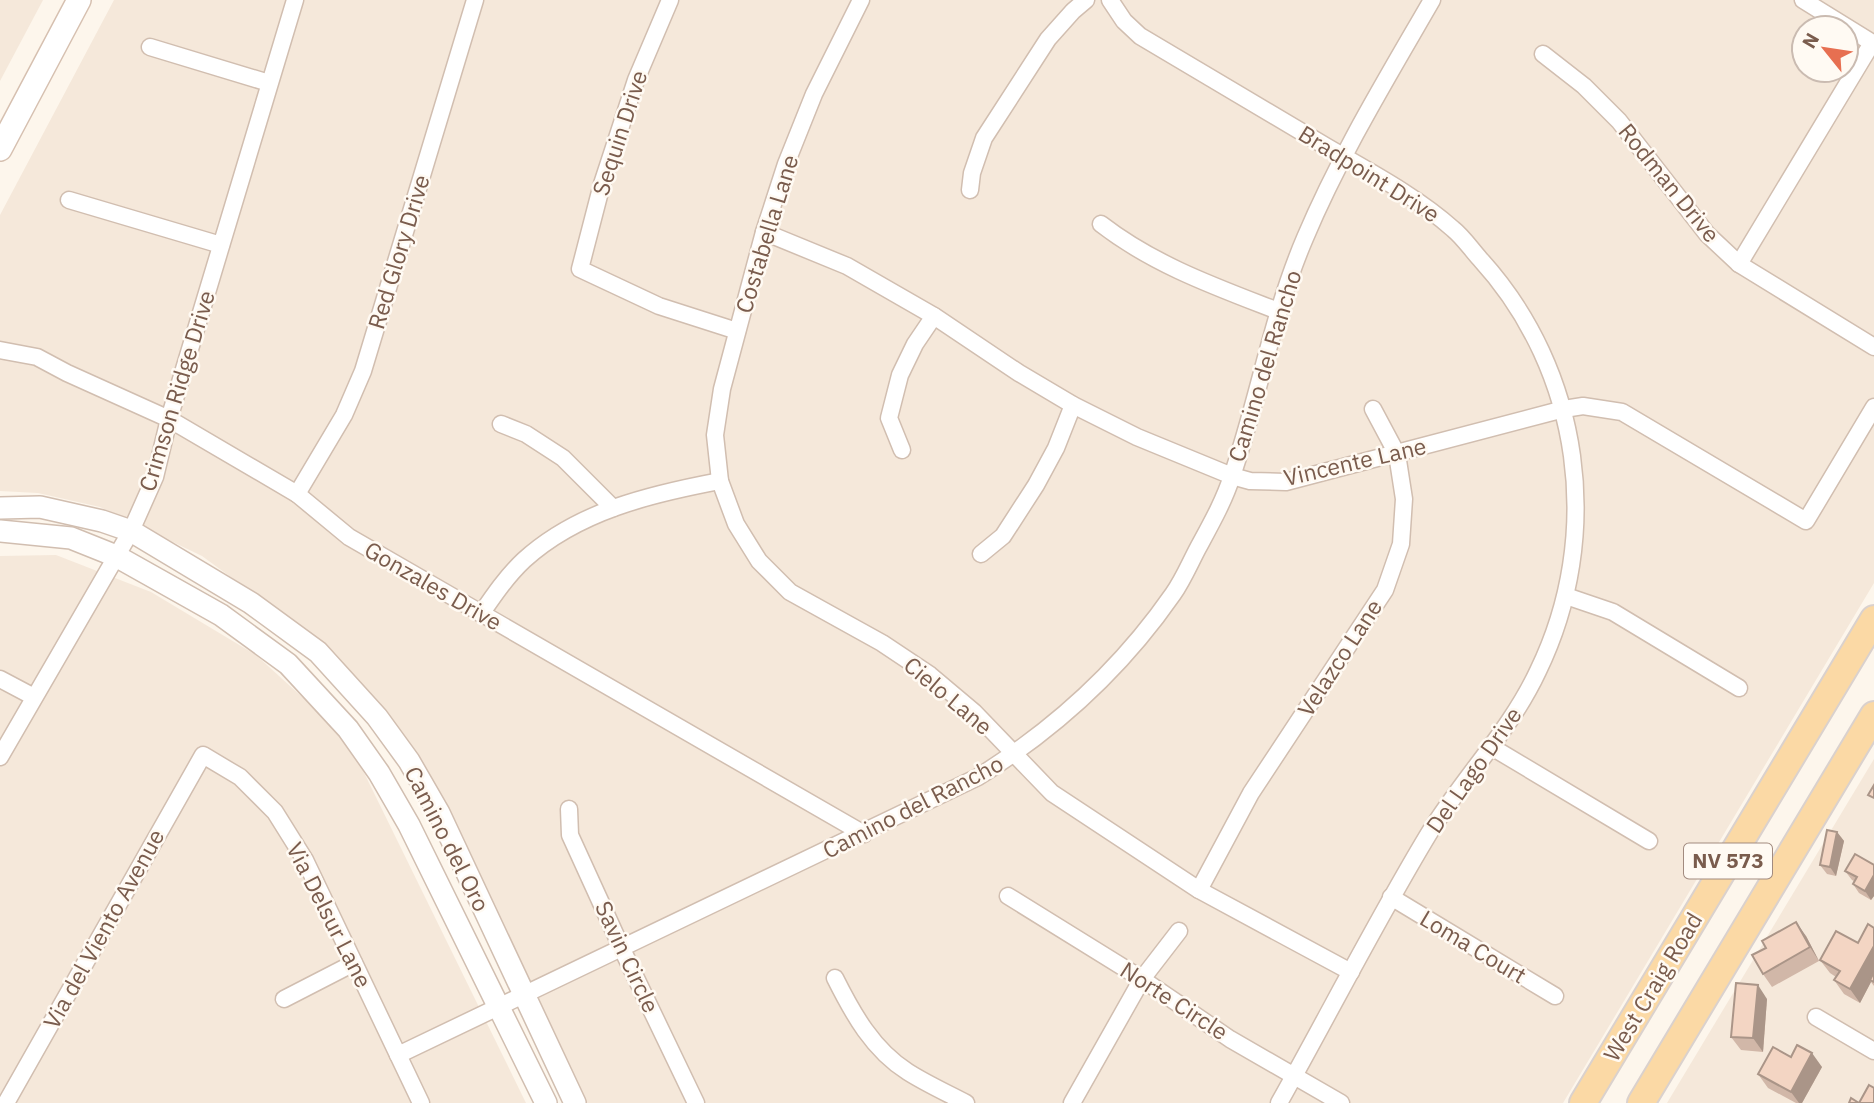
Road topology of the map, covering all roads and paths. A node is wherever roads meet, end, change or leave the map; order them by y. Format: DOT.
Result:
graph roads {
  1 [pos="79,0"];
  2 [pos="295,0"];
  3 [pos="475,0"];
  4 [pos="670,0"];
  5 [pos="861,0"];
  6 [pos="1086,0"];
  7 [pos="1110,0"];
  8 [pos="1803,0"];
  9 [pos="1426,2"];
  10 [pos="1873,44"];
  11 [pos="150,47"];
  12 [pos="1542,54"];
  13 [pos="270,83"];
  14 [pos="0,149"];
  15 [pos="1343,156"];
  16 [pos="970,190"];
  17 [pos="69,200"];
  18 [pos="1101,224"];
  19 [pos="764,232"];
  20 [pos="221,245"];
  21 [pos="1739,264"];
  22 [pos="1278,311"];
  23 [pos="934,316"];
  24 [pos="737,331"];
  25 [pos="1874,347"];
  26 [pos="0,350"];
  27 [pos="1073,405"];
  28 [pos="1874,407"];
  29 [pos="1373,409"];
  30 [pos="1564,409"];
  31 [pos="169,419"];
  32 [pos="501,424"];
  33 [pos="902,450"];
  34 [pos="1397,454"];
  35 [pos="1232,476"];
  36 [pos="720,481"];
  37 [pos="297,494"];
  38 [pos="0,508"];
  39 [pos="613,508"];
  40 [pos="0,531"];
  41 [pos="131,531"];
  42 [pos="981,554"];
  43 [pos="116,556"];
  44 [pos="1566,596"];
  45 [pos="481,614"];
  46 [pos="1874,619"];
  47 [pos="0,679"];
  48 [pos="1740,688"];
  49 [pos="34,697"];
  50 [pos="1874,715"];
  51 [pos="1490,746"];
  52 [pos="1014,754"];
  53 [pos="202,755"];
  54 [pos="0,757"];
  55 [pos="569,808"];
  56 [pos="864,834"];
  57 [pos="1649,841"];
  58 [pos="1199,890"];
  59 [pos="1008,896"];
  60 [pos="1391,897"];
  61 [pos="1179,931"];
  62 [pos="622,949"];
  63 [pos="354,962"];
  64 [pos="1351,972"];
  65 [pos="835,978"];
  66 [pos="1142,979"];
  67 [pos="523,996"];
  68 [pos="1555,996"];
  69 [pos="284,999"];
  70 [pos="498,1007"];
  71 [pos="1816,1017"];
  72 [pos="1874,1051"];
  73 [pos="398,1055"];
  74 [pos="1294,1076"];
  75 [pos="6,1103"];
  76 [pos="421,1103"];
  77 [pos="546,1103"];
  78 [pos="575,1103"];
  79 [pos="696,1103"];
  80 [pos="966,1103"];
  81 [pos="1072,1103"];
  82 [pos="1279,1103"];
  83 [pos="1341,1103"];
  84 [pos="1583,1103"];
  85 [pos="1641,1103"];
  1 -- 14 [label="main road"];
  2 -- 13 [label="street, Crimson Ridge Drive"];
  3 -- 37 [label="street, Red Glory Drive"];
  4 -- 24 [label="street, Sequin Drive"];
  5 -- 19 [label="street, Costabella Lane"];
  6 -- 16 [label="street"];
  7 -- 15 [label="street, Bradpoint Drive"];
  8 -- 10 [label="street"];
  9 -- 15 [label="street, Camino del Rancho"];
  10 -- 21 [label="street"];
  11 -- 13 [label="street"];
  12 -- 21 [label="street, Rodman Drive"];
  13 -- 20 [label="street, Crimson Ridge Drive"];
  15 -- 22 [label="street, Camino del Rancho"];
  15 -- 30 [label="street, Bradpoint Drive"];
  17 -- 20 [label="street"];
  18 -- 22 [label="street"];
  19 -- 23 [label="street, Vincente Lane"];
  19 -- 24 [label="street, Costabella Lane"];
  20 -- 31 [label="street, Crimson Ridge Drive"];
  21 -- 25 [label="street, Rodman Drive"];
  22 -- 35 [label="street, Camino del Rancho"];
  23 -- 27 [label="street, Vincente Lane"];
  23 -- 33 [label="street"];
  24 -- 36 [label="street, Costabella Lane"];
  26 -- 31 [label="street, Gonzales Drive"];
  27 -- 35 [label="street, Vincente Lane"];
  27 -- 42 [label="street"];
  28 -- 30 [label="street, Vincente Lane"];
  29 -- 34 [label="street, Velazco Lane"];
  30 -- 34 [label="street, Vincente Lane"];
  30 -- 44 [label="street, Del Lago Drive"];
  31 -- 37 [label="street, Gonzales Drive"];
  31 -- 41 [label="street, Crimson Ridge Drive"];
  32 -- 39 [label="street"];
  34 -- 35 [label="street, Vincente Lane"];
  34 -- 58 [label="street, Velazco Lane"];
  35 -- 52 [label="street, Camino del Rancho"];
  36 -- 39 [label="street"];
  36 -- 52 [label="street, Cielo Lane"];
  37 -- 45 [label="street, Gonzales Drive"];
  38 -- 41 [label="street, Camino del Oro"];
  39 -- 45 [label="street"];
  40 -- 43 [label="street, Camino del Oro"];
  41 -- 43 [label="street, Crimson Ridge Drive"];
  41 -- 67 [label="street, Camino del Oro"];
  43 -- 49 [label="street, Crimson Ridge Drive"];
  43 -- 70 [label="street, Camino del Oro"];
  44 -- 48 [label="street"];
  44 -- 51 [label="street, Del Lago Drive"];
  45 -- 56 [label="street, Gonzales Drive"];
  46 -- 84 [label="main road, West Craig Road / NV 573"];
  47 -- 49 [label="street"];
  49 -- 54 [label="street, Crimson Ridge Drive"];
  50 -- 85 [label="main road, NV 573"];
  51 -- 57 [label="street"];
  51 -- 60 [label="street, Del Lago Drive"];
  52 -- 56 [label="street, Camino del Rancho"];
  52 -- 58 [label="street, Cielo Lane"];
  53 -- 63 [label="street, Via Delsur Lane"];
  53 -- 75 [label="street, Via del Viento Avenue"];
  55 -- 62 [label="street, Savin Circle"];
  56 -- 62 [label="street, Camino del Rancho"];
  58 -- 64 [label="street, Cielo Lane"];
  59 -- 66 [label="street, Norte Circle"];
  60 -- 64 [label="street, Del Lago Drive"];
  60 -- 68 [label="street, Loma Court"];
  61 -- 66 [label="street"];
  62 -- 67 [label="street, Camino del Rancho"];
  62 -- 79 [label="street, Savin Circle"];
  63 -- 69 [label="street"];
  63 -- 73 [label="street, Via Delsur Lane"];
  64 -- 74 [label="street, Del Lago Drive"];
  65 -- 80 [label="street"];
  66 -- 74 [label="street, Norte Circle"];
  66 -- 81 [label="street"];
  67 -- 70 [label="street, Camino del Rancho"];
  67 -- 78 [label="street, Camino del Oro"];
  70 -- 73 [label="street, Camino del Rancho"];
  70 -- 77 [label="street, Camino del Oro"];
  71 -- 72 [label="street"];
  73 -- 76 [label="street, Via Delsur Lane"];
  74 -- 82 [label="street, Del Lago Drive"];
  74 -- 83 [label="street, Norte Circle"];
}
